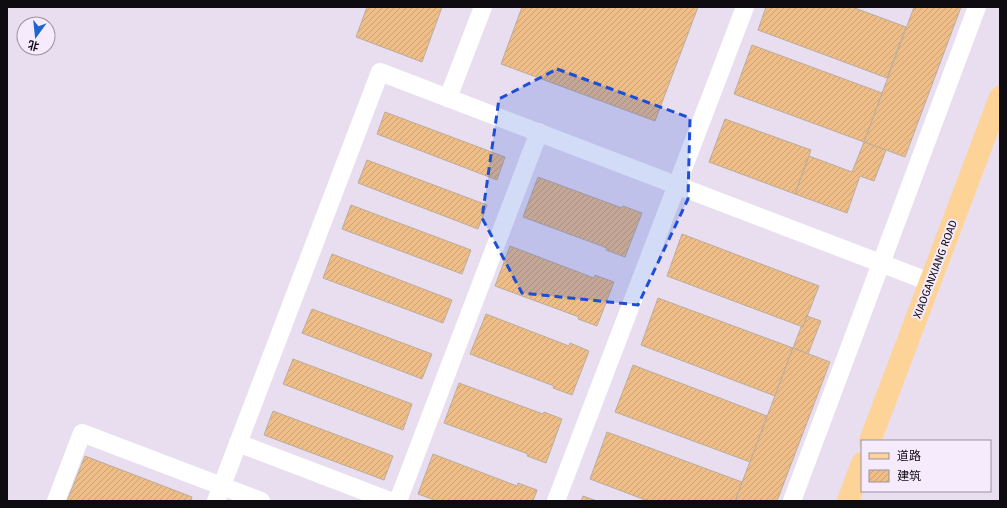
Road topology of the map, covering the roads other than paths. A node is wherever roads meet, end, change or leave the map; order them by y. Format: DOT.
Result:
graph roads {
  1 [pos="483,7"];
  2 [pos="745,7"];
  3 [pos="977,7"];
  4 [pos="1000,97"];
  5 [pos="448,98"];
  6 [pos="539,132"];
  7 [pos="677,185"];
  8 [pos="881,263"];
  9 [pos="930,282"];
  10 [pos="870,440"];
  11 [pos="238,443"];
  12 [pos="861,466"];
  13 [pos="219,493"];
  14 [pos="56,501"];
  15 [pos="261,501"];
  16 [pos="390,501"];
  17 [pos="398,501"];
  18 [pos="556,501"];
  19 [pos="792,501"];
  20 [pos="848,501"];
  1 -- 5 [label="lane"];
  2 -- 7 [label="lane"];
  3 -- 8 [label="lane"];
  4 -- 9 [label="main road, XIAOGANXIANG ROAD"];
  5 -- 6 [label="lane"];
  5 -- 11 [label="lane"];
  6 -- 7 [label="lane"];
  6 -- 17 [label="lane"];
  7 -- 8 [label="lane"];
  7 -- 18 [label="lane"];
  8 -- 9 [label="lane"];
  8 -- 19 [label="lane"];
  9 -- 10 [label="main road, XIAOGANXIANG ROAD"];
  11 -- 13 [label="lane"];
  11 -- 16 [label="lane"];
  12 -- 20 [label="main road"];
  13 -- 14 [label="lane"];
  13 -- 15 [label="lane"];
}
